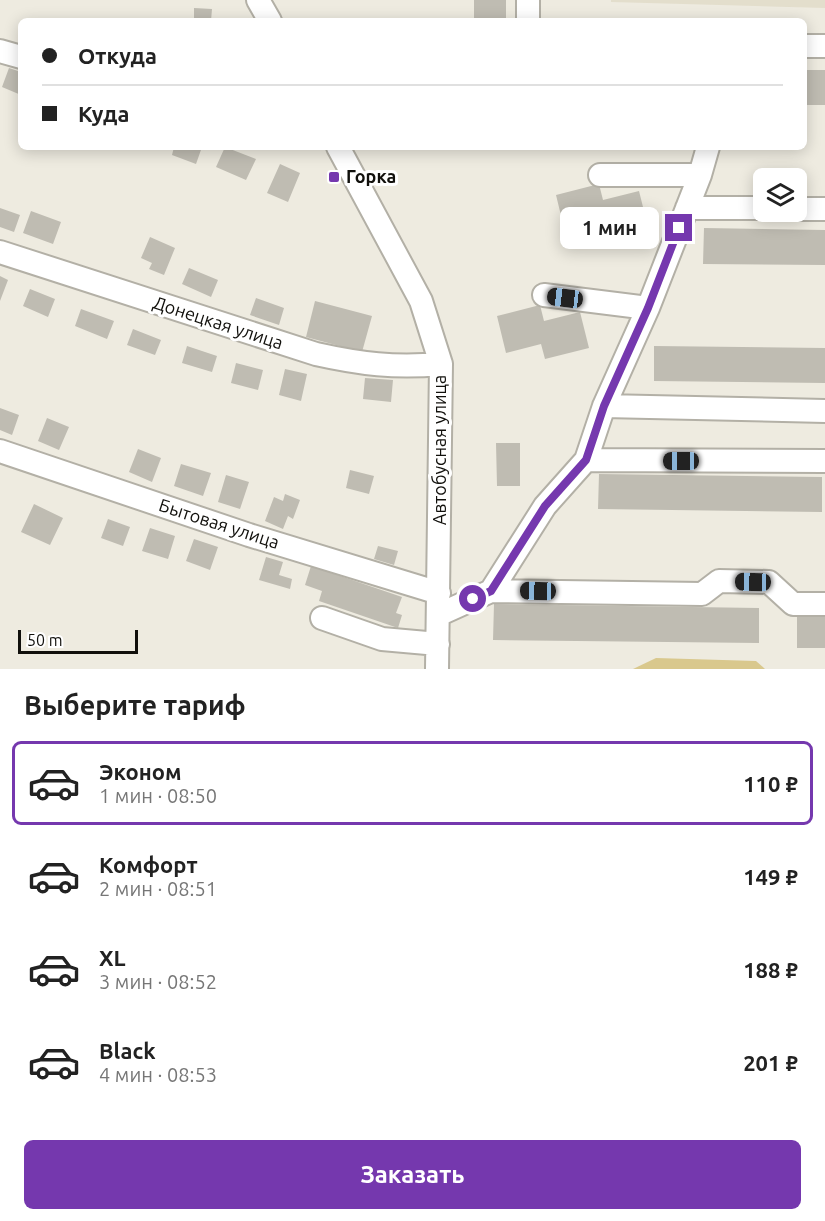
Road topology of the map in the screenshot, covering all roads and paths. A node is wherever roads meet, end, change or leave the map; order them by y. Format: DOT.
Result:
graph roads {
  1 [pos="258,0"];
  2 [pos="528,0"];
  3 [pos="268,18"];
  4 [pos="528,18"];
  5 [pos="807,46"];
  6 [pos="825,46"];
  7 [pos="0,51"];
  8 [pos="18,56"];
  9 [pos="340,150"];
  10 [pos="707,150"];
  11 [pos="600,175"];
  12 [pos="700,175"];
  13 [pos="687,208"];
  14 [pos="753,208"];
  15 [pos="807,209"];
  16 [pos="825,209"];
  17 [pos="0,252"];
  18 [pos="544,295"];
  19 [pos="648,308"];
  20 [pos="441,364"];
  21 [pos="604,406"];
  22 [pos="825,411"];
  23 [pos="0,451"];
  24 [pos="586,460"];
  25 [pos="825,461"];
  26 [pos="491,591"];
  27 [pos="439,604"];
  28 [pos="825,604"];
  29 [pos="322,618"];
  30 [pos="438,644"];
  31 [pos="437,669"];
  1 -- 3 [label="street"];
  2 -- 4 [label="street"];
  5 -- 6 [label="street"];
  7 -- 8 [label="street"];
  9 -- 20 [label="street, Автобусная улица"];
  10 -- 12 [label="street"];
  11 -- 12 [label="street"];
  12 -- 13 [label="street"];
  13 -- 14 [label="street"];
  13 -- 19 [label="street"];
  15 -- 16 [label="street"];
  17 -- 20 [label="street, Донецкая улица"];
  18 -- 19 [label="street"];
  19 -- 21 [label="street"];
  20 -- 27 [label="street, Автобусная улица"];
  21 -- 22 [label="street"];
  21 -- 24 [label="street"];
  23 -- 27 [label="street, Бытовая улица"];
  24 -- 25 [label="street"];
  24 -- 26 [label="street"];
  26 -- 27 [label="street"];
  26 -- 28 [label="street"];
  27 -- 30 [label="street, Автобусная улица"];
  29 -- 30 [label="street"];
  30 -- 31 [label="street, Автобусная улица"];
}
